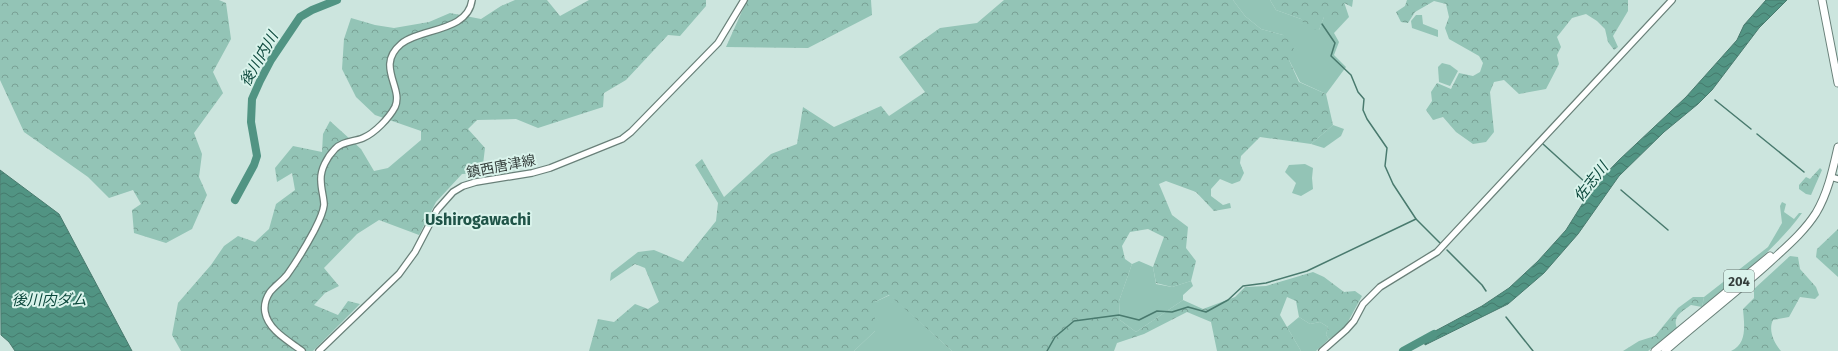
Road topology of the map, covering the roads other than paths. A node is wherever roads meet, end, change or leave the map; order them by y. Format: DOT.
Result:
graph roads {
  1 [pos="472,0"];
  2 [pos="744,0"];
  3 [pos="1672,0"];
  4 [pos="1822,0"];
  5 [pos="1838,83"];
  6 [pos="1838,147"];
  7 [pos="1835,178"];
  8 [pos="1818,206"];
  9 [pos="302,351"];
  10 [pos="319,351"];
  11 [pos="1322,351"];
  12 [pos="1655,351"];
  13 [pos="1665,351"];
  1 -- 9 [label="street"];
  2 -- 10 [label="street, 鎮西唐津線"];
  3 -- 11 [label="street"];
  4 -- 5 [label="highway"];
  6 -- 7 [label="highway, 204"];
  7 -- 8 [label="highway, 204"];
  8 -- 12 [label="highway, 204"];
  8 -- 13 [label="highway, 204"];
}
